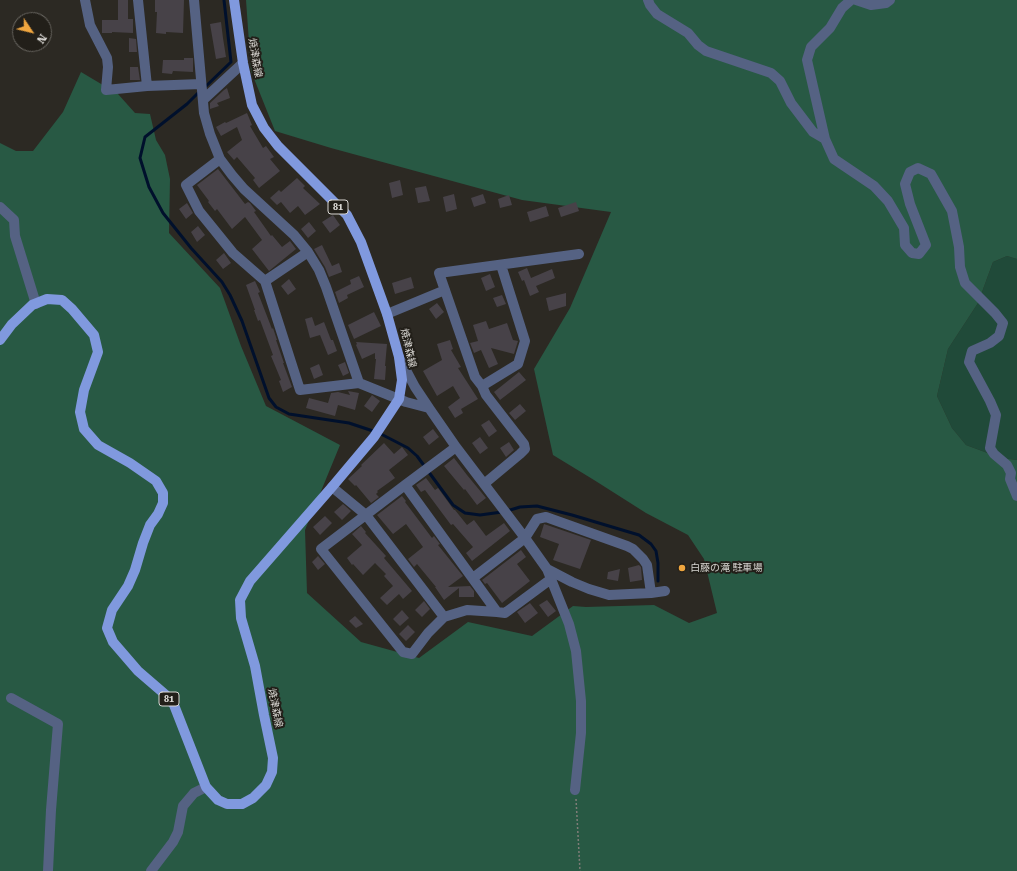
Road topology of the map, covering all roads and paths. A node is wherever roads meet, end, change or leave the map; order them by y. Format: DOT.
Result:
graph roads {
  1 [pos="85,0"];
  2 [pos="138,0"];
  3 [pos="194,0"];
  4 [pos="234,0"];
  5 [pos="648,0"];
  6 [pos="851,0"];
  7 [pos="856,0"];
  8 [pos="890,0"];
  9 [pos="243,63"];
  10 [pos="201,84"];
  11 [pos="147,86"];
  12 [pos="203,100"];
  13 [pos="825,139"];
  14 [pos="220,159"];
  15 [pos="0,207"];
  16 [pos="308,252"];
  17 [pos="579,254"];
  18 [pos="501,265"];
  19 [pos="265,281"];
  20 [pos="445,290"];
  21 [pos="36,304"];
  22 [pos="387,314"];
  23 [pos="0,340"];
  24 [pos="399,357"];
  25 [pos="359,383"];
  26 [pos="482,386"];
  27 [pos="399,399"];
  28 [pos="429,408"];
  29 [pos="456,447"];
  30 [pos="484,484"];
  31 [pos="405,485"];
  32 [pos="332,487"];
  33 [pos="1017,496"];
  34 [pos="366,515"];
  35 [pos="525,538"];
  36 [pos="547,569"];
  37 [pos="472,578"];
  38 [pos="551,579"];
  39 [pos="664,591"];
  40 [pos="651,593"];
  41 [pos="497,612"];
  42 [pos="444,617"];
  43 [pos="11,698"];
  44 [pos="206,787"];
  45 [pos="575,790"];
  46 [pos="48,871"];
  47 [pos="151,871"];
  48 [pos="580,871"];
  1 -- 11 [label="street"];
  2 -- 11 [label="street"];
  3 -- 10 [label="street"];
  4 -- 9 [label="main road, 焼津森線 / 81"];
  5 -- 13 [label="street"];
  6 -- 13 [label="street"];
  7 -- 8 [label="street"];
  9 -- 12 [label="street"];
  9 -- 22 [label="main road, 焼津森線 / 81"];
  10 -- 11 [label="street"];
  10 -- 12 [label="street"];
  12 -- 14 [label="street"];
  13 -- 33 [label="street"];
  14 -- 16 [label="street"];
  14 -- 19 [label="street"];
  15 -- 21 [label="street"];
  16 -- 19 [label="street"];
  16 -- 25 [label="street"];
  17 -- 18 [label="street"];
  18 -- 20 [label="street"];
  18 -- 26 [label="street"];
  19 -- 25 [label="street"];
  20 -- 22 [label="street"];
  20 -- 26 [label="street"];
  21 -- 23 [label="main road, 焼津森線 / 81"];
  21 -- 44 [label="main road, 焼津森線 / 81"];
  22 -- 24 [label="main road, 焼津森線 / 81"];
  24 -- 27 [label="main road, 焼津森線 / 81"];
  24 -- 28 [label="street"];
  25 -- 27 [label="street"];
  26 -- 30 [label="street"];
  27 -- 28 [label="street"];
  27 -- 32 [label="main road, 焼津森線 / 81"];
  28 -- 29 [label="street"];
  29 -- 30 [label="street"];
  29 -- 31 [label="street"];
  30 -- 35 [label="street"];
  31 -- 34 [label="street"];
  31 -- 37 [label="street"];
  32 -- 34 [label="street"];
  32 -- 44 [label="main road, 焼津森線 / 81"];
  34 -- 42 [label="street"];
  34 -- 42 [label="street"];
  35 -- 36 [label="street"];
  35 -- 37 [label="street"];
  35 -- 40 [label="street"];
  36 -- 38 [label="street"];
  36 -- 40 [label="street"];
  37 -- 41 [label="street"];
  38 -- 41 [label="street"];
  38 -- 45 [label="street"];
  39 -- 40 [label="street"];
  41 -- 42 [label="street"];
  43 -- 46 [label="street"];
  44 -- 47 [label="street"];
  45 -- 48 [label="path"];
}
